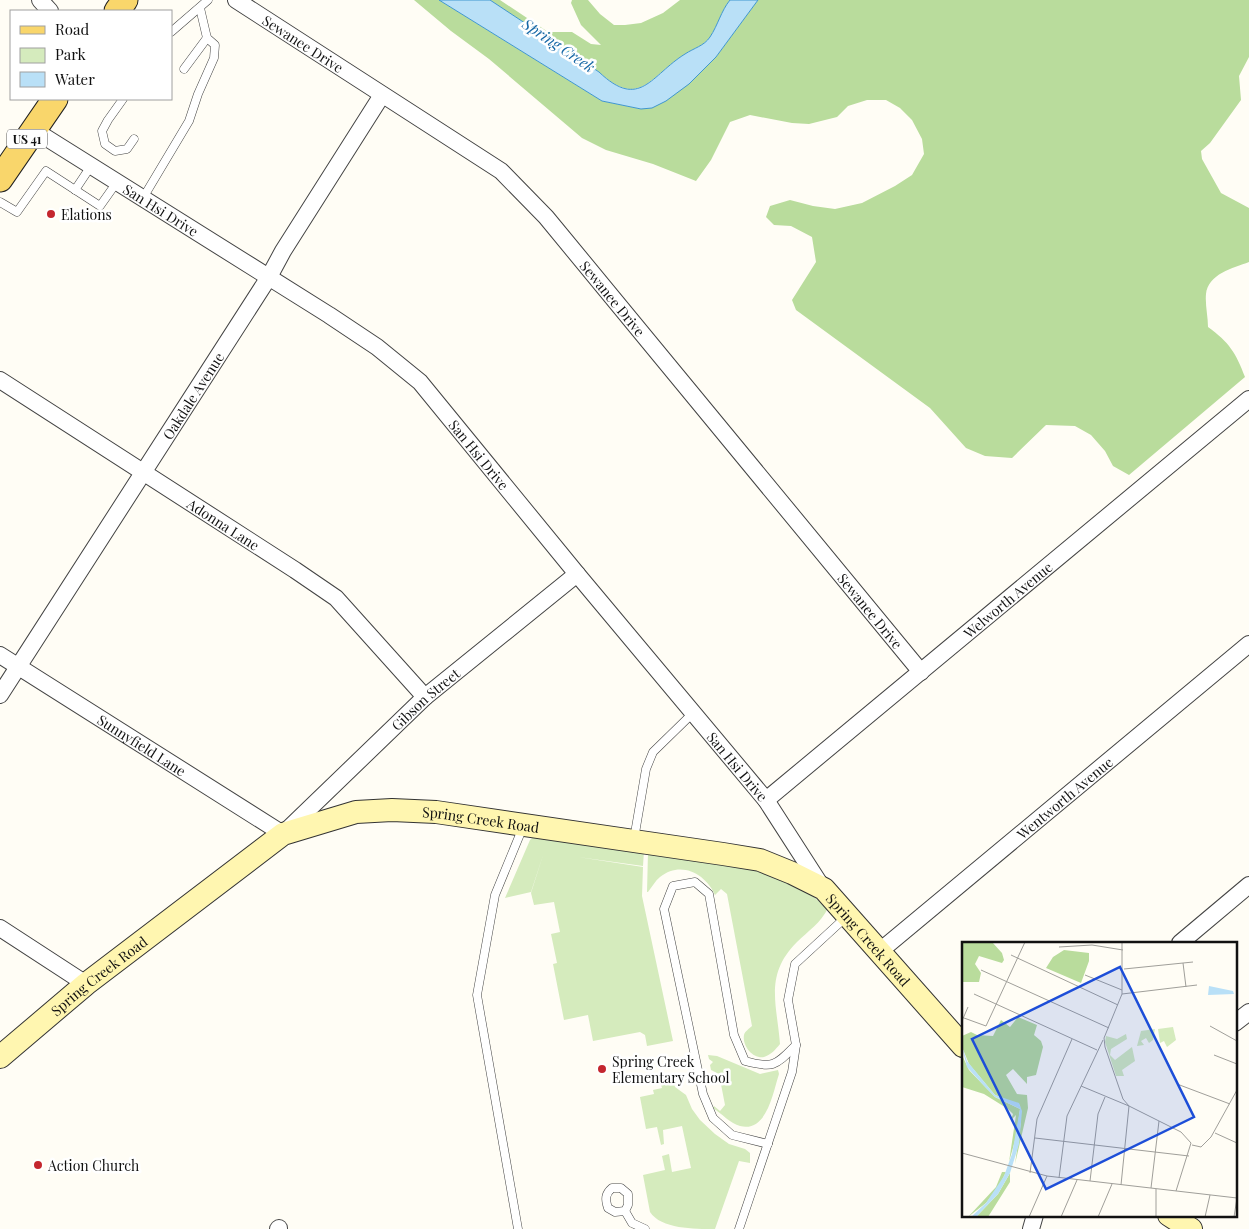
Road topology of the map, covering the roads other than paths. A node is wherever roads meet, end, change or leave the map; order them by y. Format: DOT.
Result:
graph roads {
  1 [pos="40,0"];
  2 [pos="208,0"];
  3 [pos="236,0"];
  4 [pos="200,8"];
  5 [pos="49,10"];
  6 [pos="172,31"];
  7 [pos="207,38"];
  8 [pos="184,69"];
  9 [pos="382,95"];
  10 [pos="53,100"];
  11 [pos="122,100"];
  12 [pos="34,130"];
  13 [pos="134,139"];
  14 [pos="91,166"];
  15 [pos="0,179"];
  16 [pos="116,182"];
  17 [pos="75,190"];
  18 [pos="143,198"];
  19 [pos="0,202"];
  20 [pos="269,277"];
  21 [pos="0,380"];
  22 [pos="1249,400"];
  23 [pos="144,471"];
  24 [pos="577,574"];
  25 [pos="1249,644"];
  26 [pos="0,655"];
  27 [pos="18,667"];
  28 [pos="921,672"];
  29 [pos="0,695"];
  30 [pos="425,697"];
  31 [pos="693,713"];
  32 [pos="766,800"];
  33 [pos="524,826"];
  34 [pos="283,834"];
  35 [pos="634,841"];
  36 [pos="1249,885"];
  37 [pos="824,889"];
  38 [pos="847,915"];
  39 [pos="0,928"];
  40 [pos="1181,942"];
  41 [pos="880,952"];
  42 [pos="86,984"];
  43 [pos="1249,1012"];
  44 [pos="1236,1022"];
  45 [pos="796,1045"];
  46 [pos="962,1045"];
  47 [pos="0,1057"];
  48 [pos="768,1144"];
  49 [pos="625,1211"];
  50 [pos="1036,1216"];
  51 [pos="1170,1216"];
  52 [pos="518,1229"];
  53 [pos="645,1229"];
  54 [pos="739,1229"];
  55 [pos="1031,1229"];
  56 [pos="1191,1229"];
  1 -- 5 [label="street"];
  2 -- 4 [label="lane"];
  3 -- 9 [label="street, Sewanee Drive"];
  4 -- 6 [label="lane"];
  4 -- 7 [label="lane"];
  7 -- 8 [label="lane"];
  7 -- 18 [label="lane"];
  9 -- 20 [label="street, Oakdale Avenue"];
  9 -- 28 [label="street, Sewanee Drive"];
  10 -- 12 [label="main road, US 41"];
  11 -- 13 [label="lane"];
  12 -- 14 [label="street, San Hsi Drive"];
  12 -- 15 [label="main road, US 41"];
  14 -- 16 [label="street, San Hsi Drive"];
  14 -- 17 [label="lane"];
  16 -- 17 [label="lane"];
  16 -- 18 [label="street, San Hsi Drive"];
  17 -- 19 [label="lane"];
  18 -- 20 [label="street, San Hsi Drive"];
  20 -- 23 [label="street, Oakdale Avenue"];
  20 -- 24 [label="street, San Hsi Drive"];
  21 -- 23 [label="street, Adonna Lane"];
  22 -- 28 [label="street, Welworth Avenue"];
  23 -- 27 [label="street, Oakdale Avenue"];
  23 -- 30 [label="street, Adonna Lane"];
  24 -- 30 [label="street, Gibson Street"];
  24 -- 31 [label="street, San Hsi Drive"];
  25 -- 41 [label="street, Wentworth Avenue"];
  26 -- 27 [label="street, Sunnyfield Lane"];
  27 -- 29 [label="street, Oakdale Avenue"];
  27 -- 34 [label="street, Sunnyfield Lane"];
  28 -- 32 [label="street, Welworth Avenue"];
  30 -- 34 [label="street, Gibson Street"];
  31 -- 32 [label="street, San Hsi Drive"];
  31 -- 35 [label="lane"];
  32 -- 37 [label="street, San Hsi Drive"];
  33 -- 34 [label="street, Spring Creek Road"];
  33 -- 35 [label="street, Spring Creek Road"];
  33 -- 52 [label="lane"];
  34 -- 42 [label="street, Spring Creek Road"];
  35 -- 37 [label="street, Spring Creek Road"];
  36 -- 40 [label="street"];
  37 -- 38 [label="street, Spring Creek Road"];
  38 -- 41 [label="street, Spring Creek Road"];
  38 -- 45 [label="lane"];
  39 -- 42 [label="street"];
  41 -- 46 [label="street, Spring Creek Road"];
  42 -- 47 [label="street, Spring Creek Road"];
  43 -- 44 [label="street"];
  45 -- 48 [label="lane"];
  45 -- 48 [label="lane"];
  48 -- 54 [label="lane"];
  49 -- 53 [label="lane"];
  50 -- 55 [label="street"];
  51 -- 56 [label="street"];
}
